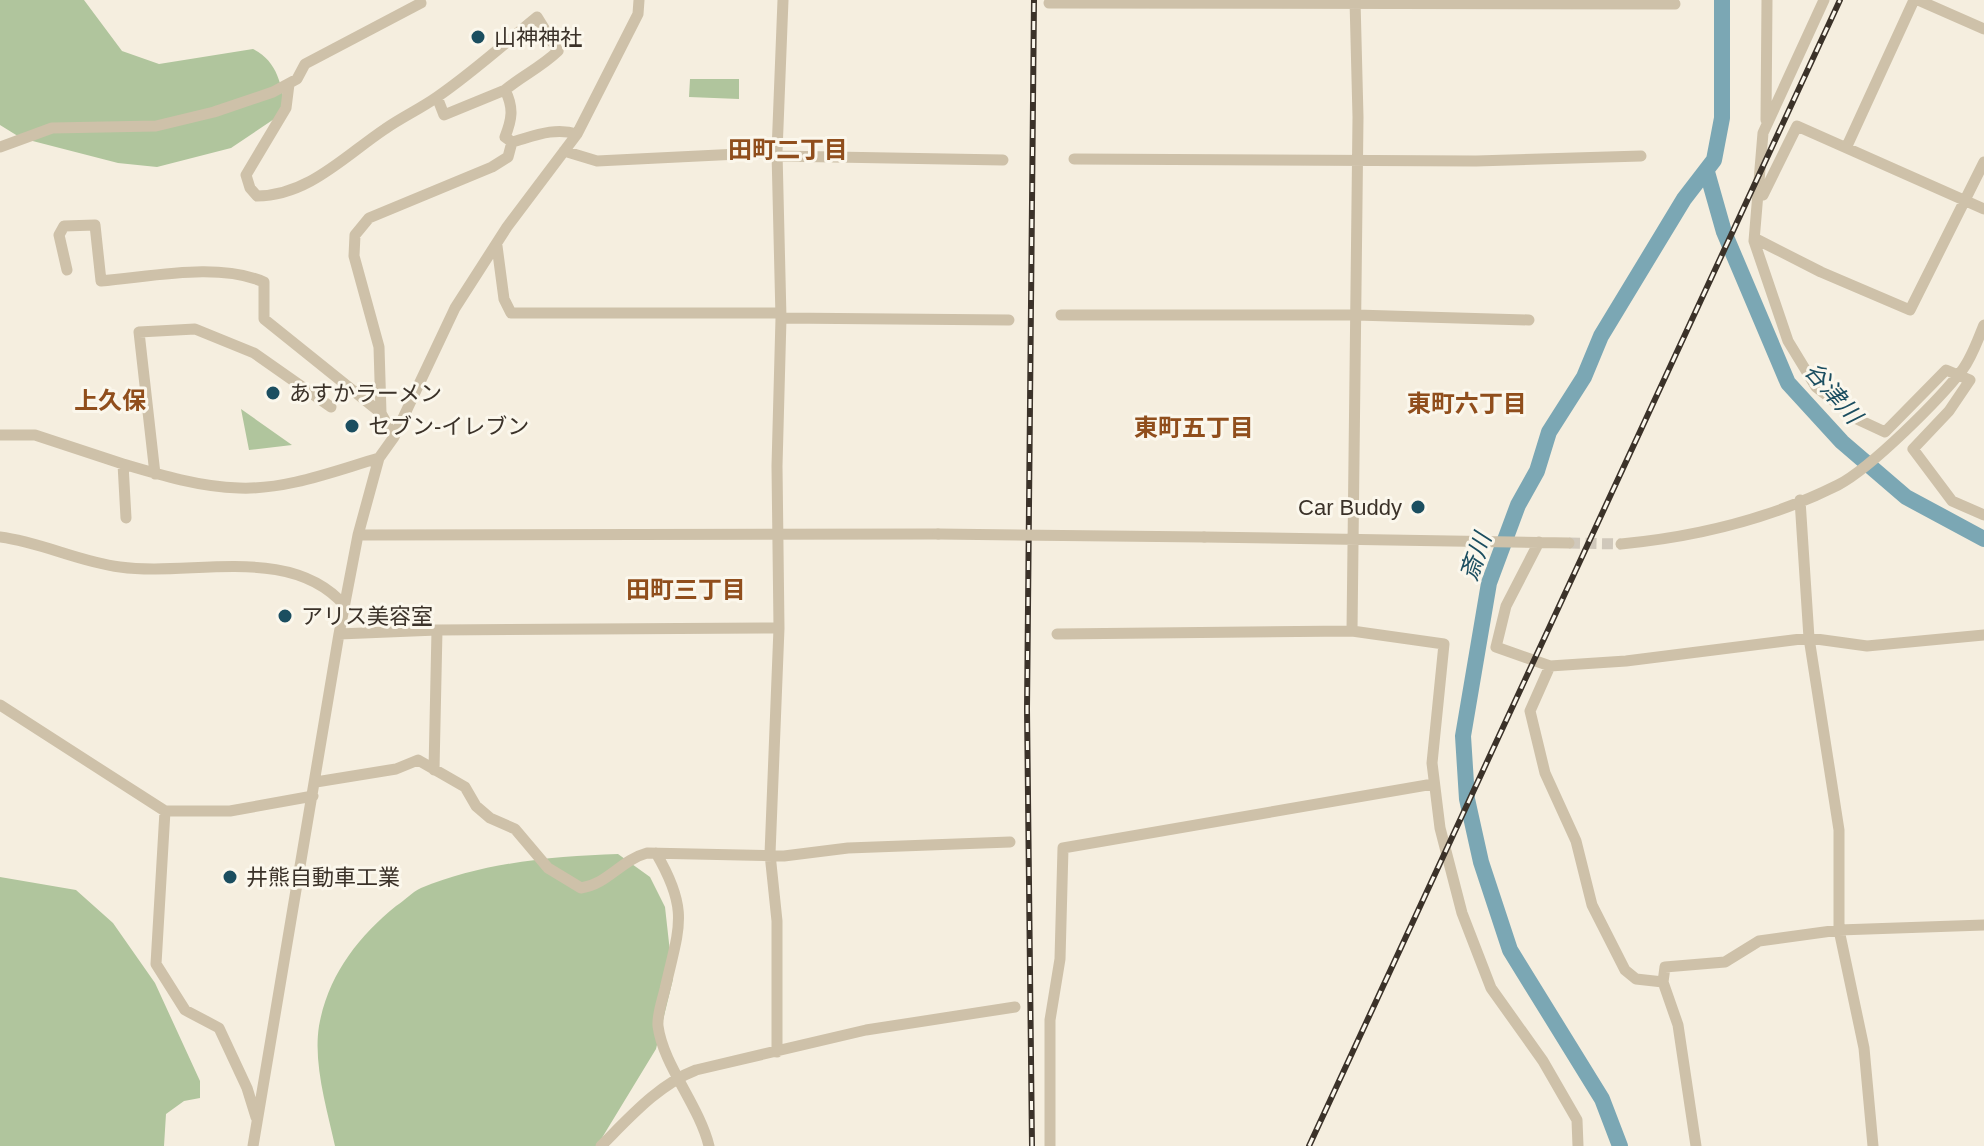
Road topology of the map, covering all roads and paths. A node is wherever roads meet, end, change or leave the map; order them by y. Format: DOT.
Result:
graph roads {
  1 [pos="639,0"];
  2 [pos="783,0"];
  3 [pos="1767,0"];
  4 [pos="1824,0"];
  5 [pos="1916,0"];
  6 [pos="1355,2"];
  7 [pos="421,3"];
  8 [pos="1049,3"];
  9 [pos="1675,4"];
  10 [pos="1984,29"];
  11 [pos="289,84"];
  12 [pos="505,90"];
  13 [pos="437,97"];
  14 [pos="1766,124"];
  15 [pos="577,134"];
  16 [pos="512,142"];
  17 [pos="1847,146"];
  18 [pos="0,147"];
  19 [pos="564,151"];
  20 [pos="777,154"];
  21 [pos="1641,156"];
  22 [pos="1074,159"];
  23 [pos="1003,160"];
  24 [pos="1356,160"];
  25 [pos="1984,162"];
  26 [pos="1965,200"];
  27 [pos="1984,209"];
  28 [pos="1756,240"];
  29 [pos="497,246"];
  30 [pos="67,270"];
  31 [pos="1061,315"];
  32 [pos="1356,315"];
  33 [pos="780,316"];
  34 [pos="1009,320"];
  35 [pos="1529,320"];
  36 [pos="1984,325"];
  37 [pos="1958,374"];
  38 [pos="331,407"];
  39 [pos="381,413"];
  40 [pos="0,435"];
  41 [pos="394,437"];
  42 [pos="379,458"];
  43 [pos="123,464"];
  44 [pos="155,474"];
  45 [pos="1800,500"];
  46 [pos="1984,515"];
  47 [pos="126,518"];
  48 [pos="358,535"];
  49 [pos="778,536"];
  50 [pos="0,537"];
  51 [pos="1353,538"];
  52 [pos="1536,542"];
  53 [pos="1569,543"];
  54 [pos="1621,544"];
  55 [pos="345,606"];
  56 [pos="779,628"];
  57 [pos="437,630"];
  58 [pos="1352,631"];
  59 [pos="339,634"];
  60 [pos="1057,634"];
  61 [pos="1984,635"];
  62 [pos="1809,638"];
  63 [pos="1550,666"];
  64 [pos="0,705"];
  65 [pos="434,770"];
  66 [pos="316,782"];
  67 [pos="1433,784"];
  68 [pos="313,796"];
  69 [pos="165,811"];
  70 [pos="1010,842"];
  71 [pos="656,853"];
  72 [pos="770,854"];
  73 [pos="1984,925"];
  74 [pos="1839,930"];
  75 [pos="1663,982"];
  76 [pos="1015,1007"];
  77 [pos="777,1052"];
  78 [pos="679,1076"];
  79 [pos="257,1122"];
  80 [pos="253,1146"];
  81 [pos="601,1146"];
  82 [pos="709,1146"];
  83 [pos="1050,1146"];
  84 [pos="1578,1146"];
  85 [pos="1696,1146"];
  86 [pos="1873,1146"];
  1 -- 15 [label="street"];
  2 -- 20 [label="street"];
  3 -- 14 [label="street"];
  4 -- 14 [label="street"];
  5 -- 10 [label="street"];
  5 -- 17 [label="street"];
  6 -- 8 [label="street"];
  6 -- 9 [label="street"];
  6 -- 24 [label="street"];
  7 -- 11 [label="street"];
  11 -- 13 [label="street"];
  11 -- 18 [label="street"];
  12 -- 13 [label="street"];
  12 -- 13 [label="street"];
  12 -- 16 [label="street"];
  14 -- 28 [label="street"];
  15 -- 16 [label="street"];
  15 -- 19 [label="street"];
  16 -- 39 [label="street"];
  17 -- 26 [label="street"];
  17 -- 28 [label="street"];
  19 -- 20 [label="street"];
  19 -- 29 [label="street"];
  20 -- 23 [label="street"];
  20 -- 33 [label="street"];
  21 -- 24 [label="street"];
  22 -- 24 [label="street"];
  24 -- 32 [label="street"];
  25 -- 26 [label="street"];
  26 -- 27 [label="street"];
  26 -- 28 [label="street"];
  28 -- 37 [label="street"];
  29 -- 33 [label="street"];
  29 -- 41 [label="street"];
  30 -- 39 [label="street"];
  31 -- 32 [label="street"];
  32 -- 35 [label="street"];
  32 -- 51 [label="street"];
  33 -- 34 [label="street"];
  33 -- 49 [label="street"];
  36 -- 37 [label="street"];
  37 -- 45 [label="street"];
  37 -- 46 [label="street"];
  38 -- 44 [label="street"];
  39 -- 41 [label="street"];
  40 -- 43 [label="street"];
  41 -- 42 [label="street"];
  42 -- 44 [label="street"];
  42 -- 48 [label="street"];
  43 -- 44 [label="street"];
  43 -- 47 [label="street"];
  45 -- 54 [label="street"];
  45 -- 62 [label="street"];
  48 -- 49 [label="street"];
  48 -- 55 [label="street"];
  49 -- 51 [label="street, bridge"];
  49 -- 56 [label="street"];
  50 -- 55 [label="street"];
  51 -- 52 [label="street"];
  51 -- 58 [label="street"];
  52 -- 53 [label="street"];
  52 -- 63 [label="street"];
  55 -- 59 [label="street"];
  56 -- 57 [label="street"];
  56 -- 72 [label="street"];
  57 -- 59 [label="street"];
  57 -- 65 [label="street"];
  58 -- 60 [label="street"];
  58 -- 67 [label="street"];
  59 -- 66 [label="street"];
  61 -- 62 [label="street"];
  62 -- 63 [label="street"];
  62 -- 74 [label="street"];
  63 -- 75 [label="street"];
  64 -- 69 [label="street"];
  65 -- 66 [label="street"];
  65 -- 71 [label="street"];
  66 -- 68 [label="street"];
  67 -- 83 [label="street"];
  67 -- 84 [label="street"];
  68 -- 69 [label="street"];
  68 -- 79 [label="street"];
  69 -- 79 [label="street"];
  70 -- 72 [label="street"];
  71 -- 72 [label="street"];
  71 -- 78 [label="street"];
  72 -- 77 [label="street"];
  73 -- 74 [label="street"];
  74 -- 75 [label="street"];
  74 -- 86 [label="street"];
  75 -- 85 [label="street"];
  76 -- 77 [label="street"];
  77 -- 78 [label="street"];
  78 -- 81 [label="street"];
  78 -- 82 [label="street"];
  79 -- 80 [label="street"];
}
